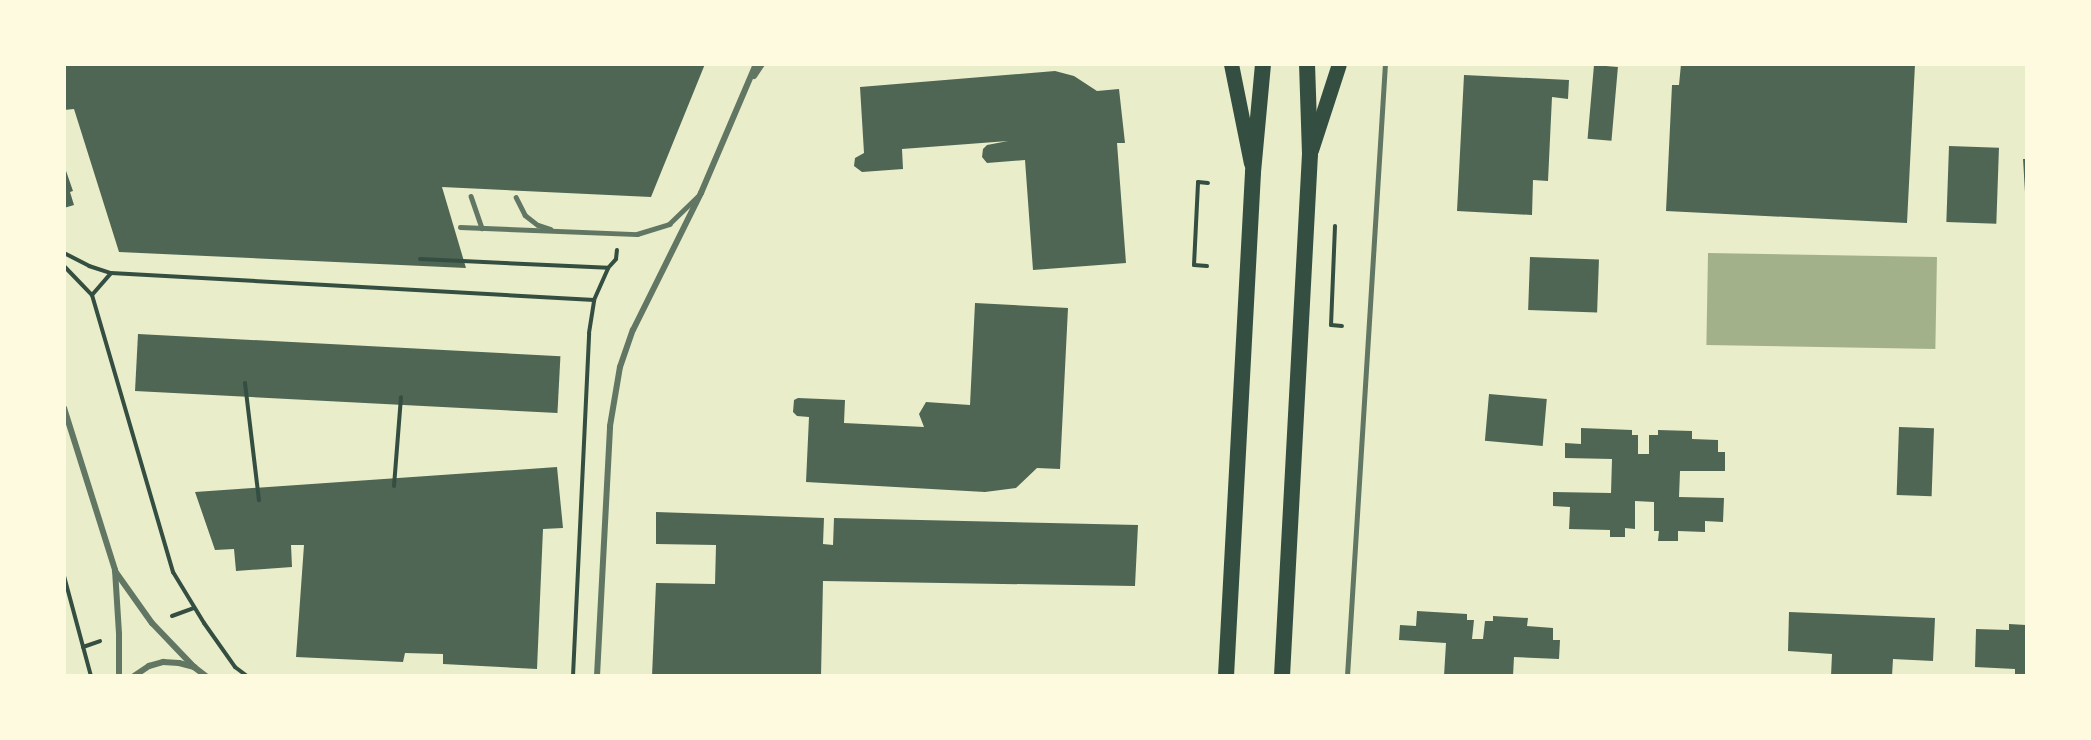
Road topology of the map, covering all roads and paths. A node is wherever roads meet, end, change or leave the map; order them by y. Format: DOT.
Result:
graph roads {
  1 [pos="756,64"];
  2 [pos="762,64"];
  3 [pos="1263,64"];
  4 [pos="1306,64"];
  5 [pos="1339,64"];
  6 [pos="1385,64"];
  7 [pos="1231,65"];
  8 [pos="752,78"];
  9 [pos="1310,154"];
  10 [pos="1253,172"];
  11 [pos="1208,183"];
  12 [pos="701,193"];
  13 [pos="471,196"];
  14 [pos="516,197"];
  15 [pos="1335,226"];
  16 [pos="460,227"];
  17 [pos="482,228"];
  18 [pos="555,232"];
  19 [pos="64,253"];
  20 [pos="420,259"];
  21 [pos="616,259"];
  22 [pos="64,266"];
  23 [pos="1207,266"];
  24 [pos="608,268"];
  25 [pos="111,273"];
  26 [pos="92,295"];
  27 [pos="594,300"];
  28 [pos="1342,326"];
  29 [pos="245,383"];
  30 [pos="401,397"];
  31 [pos="64,408"];
  32 [pos="394,486"];
  33 [pos="259,500"];
  34 [pos="115,570"];
  35 [pos="64,576"];
  36 [pos="194,668"];
  37 [pos="91,675"];
  38 [pos="119,675"];
  39 [pos="134,675"];
  40 [pos="206,675"];
  41 [pos="247,675"];
  42 [pos="573,675"];
  43 [pos="597,675"];
  44 [pos="1226,675"];
  45 [pos="1282,675"];
  46 [pos="1347,675"];
  1 -- 8 [label="street"];
  2 -- 8 [label="street"];
  3 -- 10 [label="highway"];
  4 -- 9 [label="highway"];
  5 -- 9 [label="main road"];
  6 -- 46 [label="lane"];
  7 -- 10 [label="main road"];
  8 -- 12 [label="street"];
  9 -- 45 [label="highway"];
  10 -- 44 [label="highway"];
  11 -- 23 [label="path"];
  12 -- 18 [label="lane"];
  12 -- 43 [label="street"];
  13 -- 17 [label="lane"];
  14 -- 18 [label="lane"];
  15 -- 28 [label="path"];
  16 -- 17 [label="lane"];
  17 -- 18 [label="lane"];
  19 -- 25 [label="path"];
  20 -- 24 [label="path"];
  21 -- 24 [label="path"];
  22 -- 26 [label="path"];
  24 -- 27 [label="path"];
  25 -- 26 [label="path"];
  25 -- 27 [label="path"];
  26 -- 41 [label="path"];
  27 -- 42 [label="path"];
  29 -- 33 [label="path"];
  30 -- 32 [label="path"];
  31 -- 34 [label="street"];
  34 -- 36 [label="street"];
  34 -- 38 [label="street"];
  35 -- 37 [label="path"];
  36 -- 39 [label="street"];
  36 -- 40 [label="street"];
}
